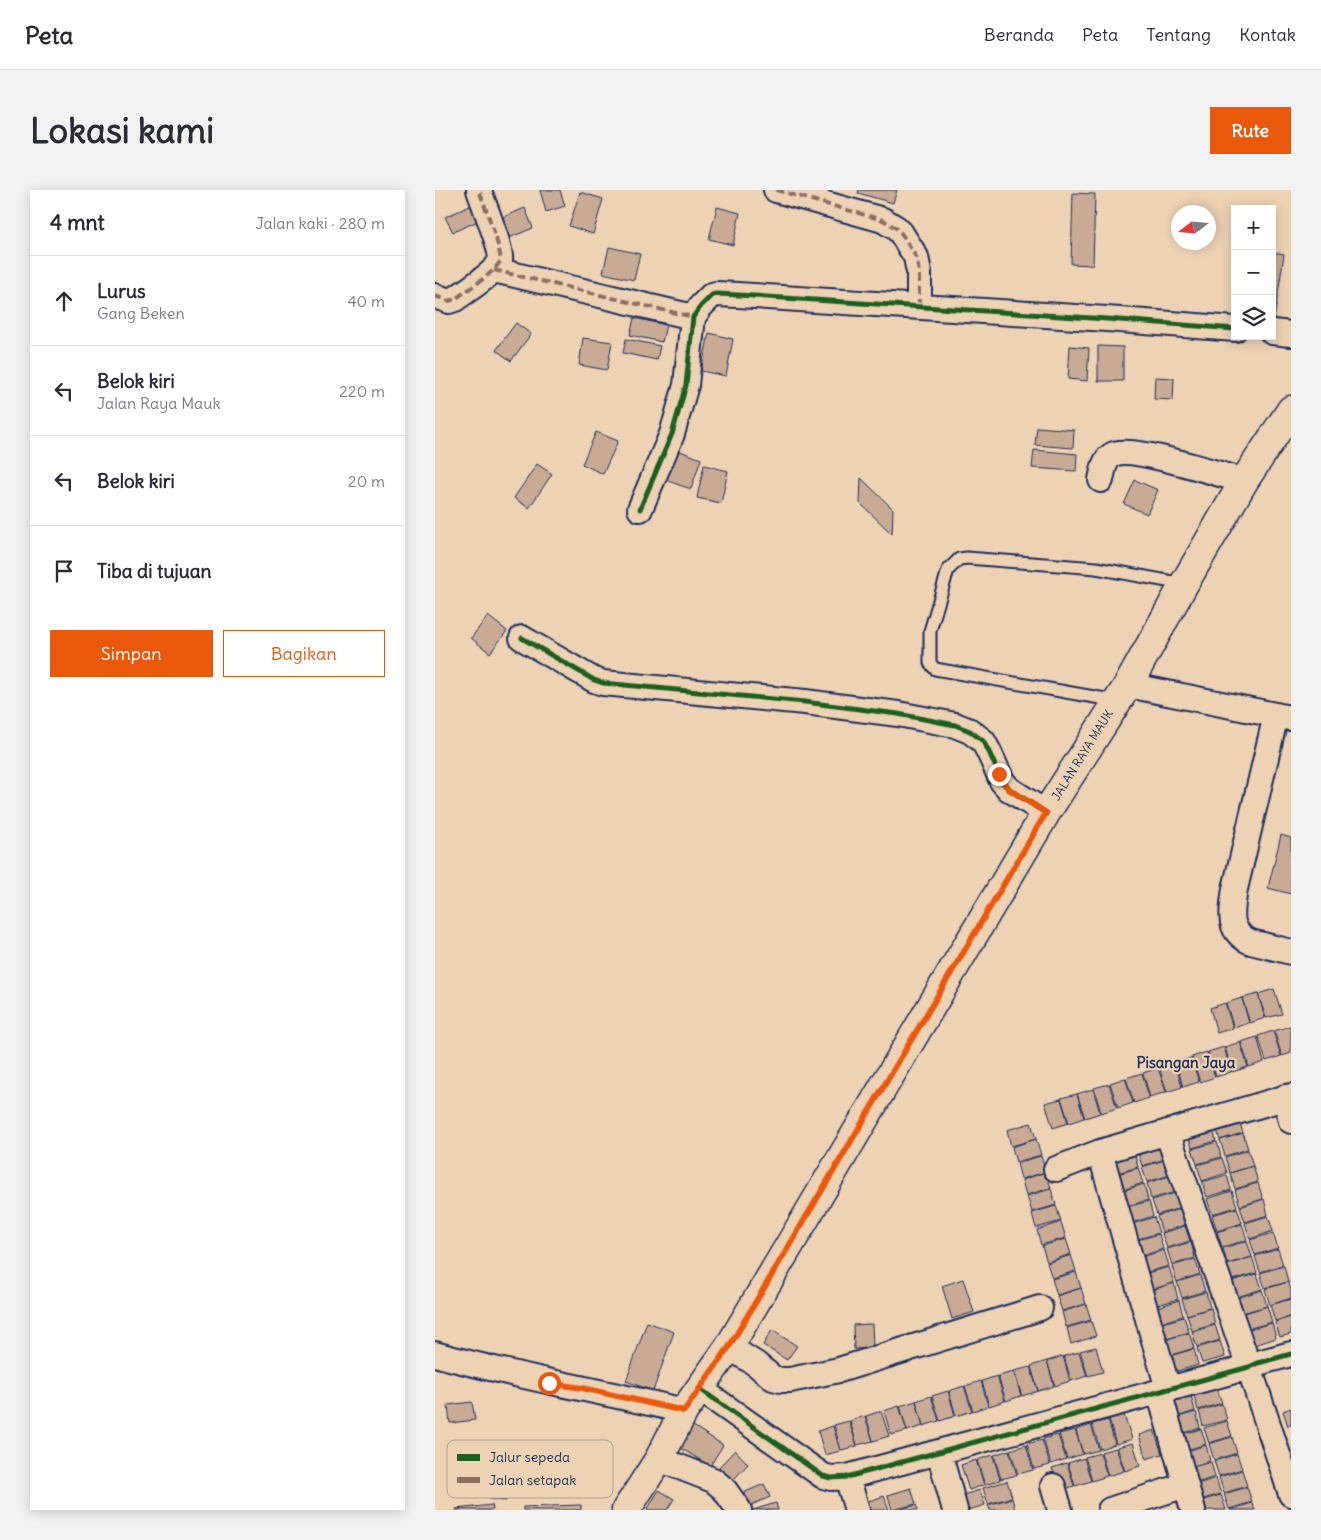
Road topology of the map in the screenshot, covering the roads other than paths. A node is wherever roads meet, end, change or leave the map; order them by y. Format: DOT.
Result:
graph roads {
  1 [pos="479,190"];
  2 [pos="775,190"];
  3 [pos="494,270"];
  4 [pos="435,296"];
  5 [pos="919,306"];
  6 [pos="693,317"];
  7 [pos="1231,329"];
  8 [pos="1276,332"];
  9 [pos="1291,334"];
  10 [pos="1291,410"];
  11 [pos="1101,480"];
  12 [pos="1244,481"];
  13 [pos="640,509"];
  14 [pos="1184,584"];
  15 [pos="522,638"];
  16 [pos="1122,693"];
  17 [pos="1284,717"];
  18 [pos="1046,813"];
  19 [pos="1291,952"];
  20 [pos="1288,1096"];
  21 [pos="1291,1121"];
  22 [pos="1167,1132"];
  23 [pos="1100,1152"];
  24 [pos="1056,1169"];
  25 [pos="1039,1308"];
  26 [pos="729,1347"];
  27 [pos="435,1354"];
  28 [pos="1291,1354"];
  29 [pos="1249,1367"];
  30 [pos="700,1389"];
  31 [pos="1163,1390"];
  32 [pos="684,1411"];
  33 [pos="939,1452"];
  34 [pos="659,1459"];
  35 [pos="847,1477"];
  36 [pos="1185,1485"];
  37 [pos="1053,1486"];
  38 [pos="1291,1494"];
  39 [pos="626,1510"];
  40 [pos="739,1510"];
  41 [pos="857,1510"];
  42 [pos="955,1510"];
  43 [pos="1060,1510"];
  44 [pos="1109,1510"];
  45 [pos="1193,1510"];
  1 -- 3 [label="street"];
  2 -- 5 [label="street"];
  3 -- 4 [label="street"];
  3 -- 6 [label="street"];
  5 -- 6 [label="street"];
  5 -- 7 [label="street"];
  6 -- 13 [label="street"];
  8 -- 9 [label="street"];
  10 -- 12 [label="main road, JALAN RAYA MAUK"];
  11 -- 12 [label="street"];
  12 -- 14 [label="main road, JALAN RAYA MAUK"];
  14 -- 16 [label="main road, JALAN RAYA MAUK"];
  14 -- 16 [label="lane"];
  15 -- 18 [label="street"];
  16 -- 17 [label="street"];
  16 -- 18 [label="main road, JALAN RAYA MAUK"];
  17 -- 19 [label="street"];
  18 -- 26 [label="main road, JALAN RAYA MAUK"];
  20 -- 21 [label="street"];
  20 -- 22 [label="street"];
  22 -- 23 [label="street"];
  22 -- 29 [label="street"];
  23 -- 24 [label="street"];
  23 -- 31 [label="street"];
  25 -- 26 [label="street"];
  26 -- 30 [label="main road, JALAN RAYA MAUK"];
  27 -- 32 [label="street"];
  28 -- 29 [label="street"];
  29 -- 31 [label="street"];
  29 -- 38 [label="street"];
  30 -- 32 [label="main road, JALAN RAYA MAUK"];
  30 -- 35 [label="street"];
  31 -- 33 [label="street"];
  31 -- 36 [label="street"];
  32 -- 34 [label="main road, JALAN RAYA MAUK"];
  33 -- 35 [label="street"];
  33 -- 42 [label="street"];
  34 -- 39 [label="main road, JALAN RAYA MAUK"];
  34 -- 40 [label="street"];
  35 -- 41 [label="street"];
  36 -- 44 [label="street"];
  36 -- 45 [label="street"];
  37 -- 43 [label="street"];
}
